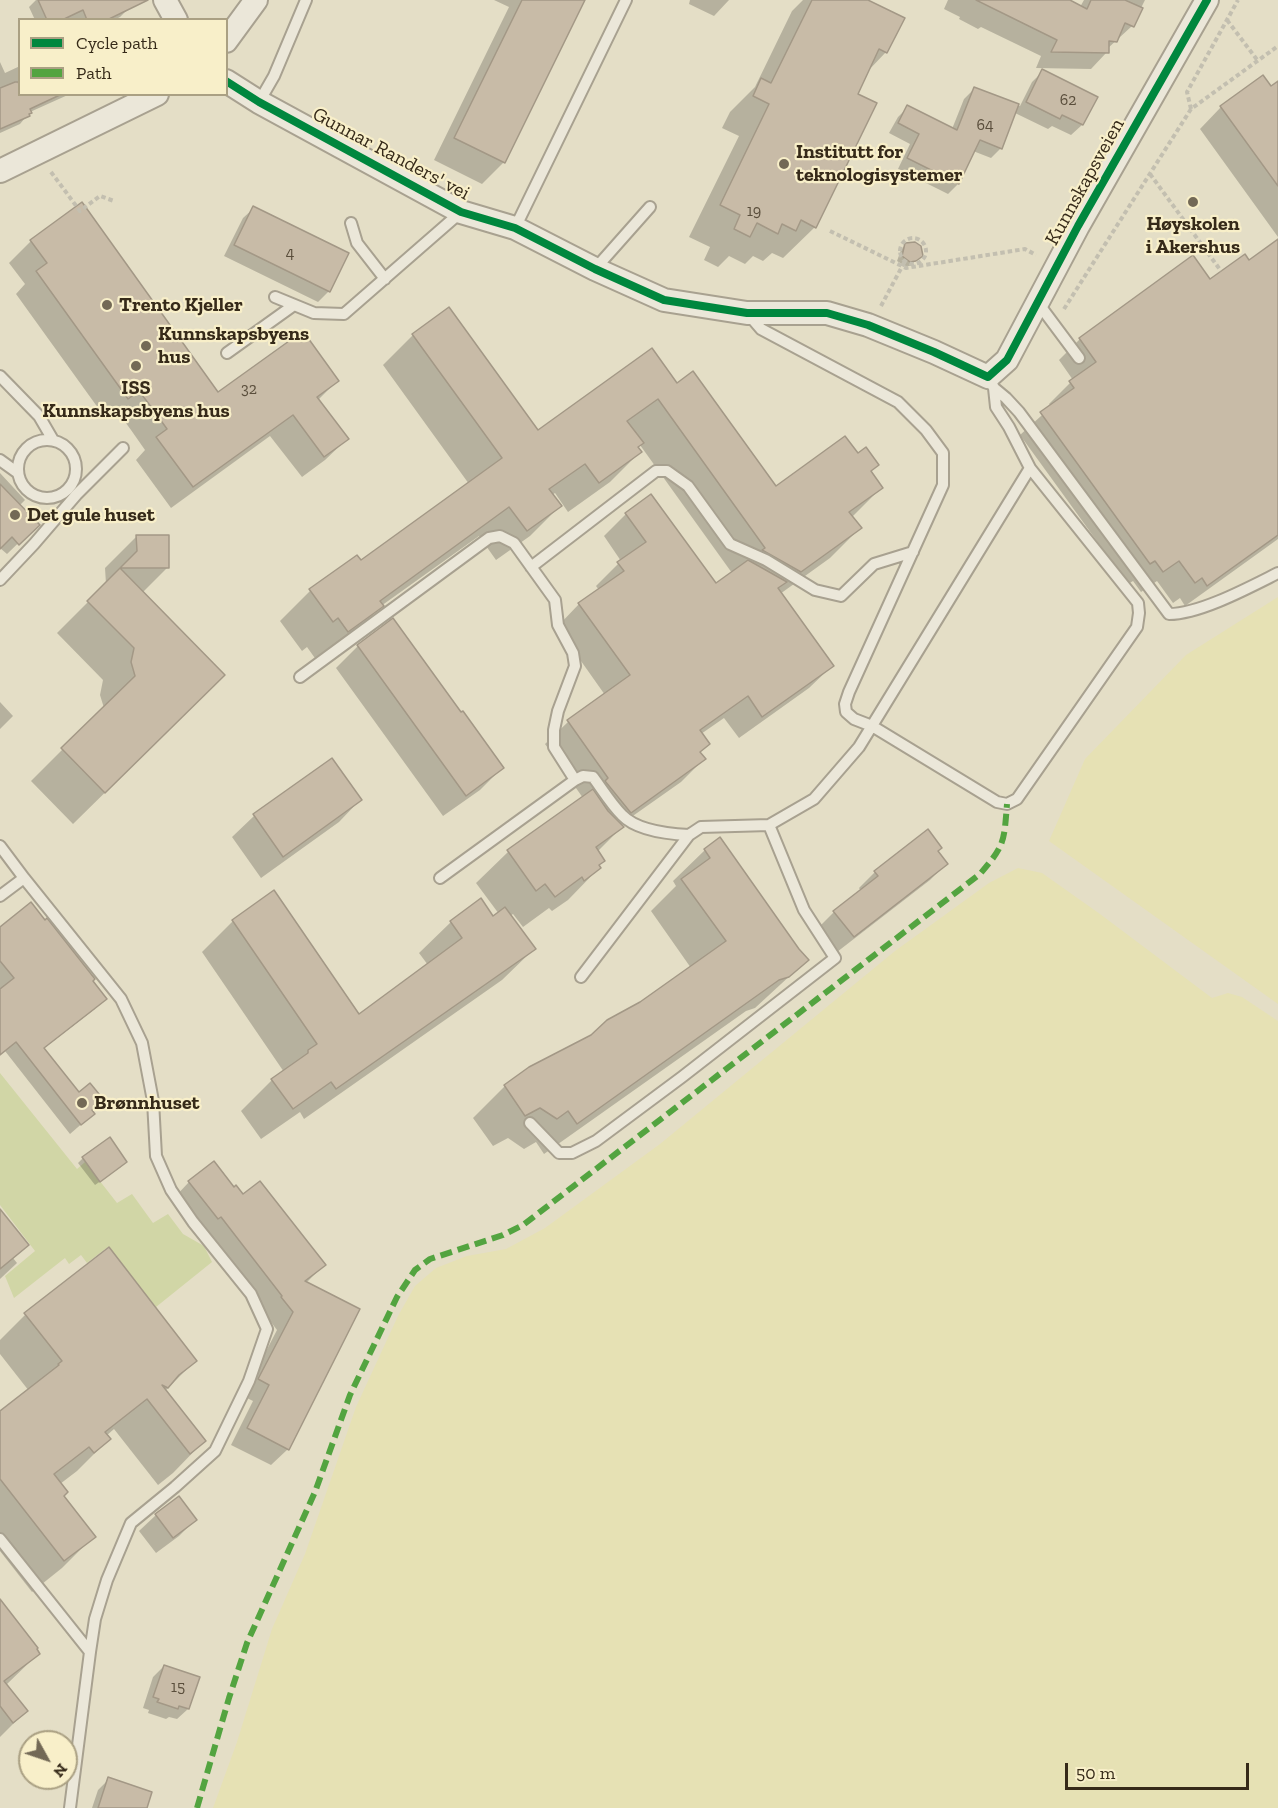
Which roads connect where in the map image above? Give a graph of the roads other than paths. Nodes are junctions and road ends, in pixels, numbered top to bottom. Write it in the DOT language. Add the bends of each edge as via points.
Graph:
graph roads {
  1 [pos="165,0"];
  2 [pos="256,0"];
  3 [pos="306,0"];
  4 [pos="626,0"];
  5 [pos="1207,0"];
  6 [pos="175,18"];
  7 [pos="228,38"];
  8 [pos="228,82"];
  9 [pos="154,96"];
  10 [pos="259,102"];
  11 [pos="0,171"];
  12 [pos="650,207"];
  13 [pos="461,212"];
  14 [pos="351,223"];
  15 [pos="515,228"];
  16 [pos="595,269"];
  17 [pos="385,279"];
  18 [pos="275,297"];
  19 [pos="1038,303"];
  20 [pos="294,305"];
  21 [pos="747,313"];
  22 [pos="227,353"];
  23 [pos="1079,358"];
  24 [pos="0,376"];
  25 [pos="991,383"];
  26 [pos="53,440"];
  27 [pos="123,448"];
  28 [pos="0,460"];
  29 [pos="1030,468"];
  30 [pos="18,473"];
  31 [pos="73,491"];
  32 [pos="913,552"];
  33 [pos="531,567"];
  34 [pos="1278,573"];
  35 [pos="0,580"];
  36 [pos="300,676"];
  37 [pos="872,726"];
  38 [pos="574,780"];
  39 [pos="769,825"];
  40 [pos="689,835"];
  41 [pos="0,846"];
  42 [pos="24,878"];
  43 [pos="440,878"];
  44 [pos="0,896"];
  45 [pos="581,977"];
  46 [pos="530,1123"];
  47 [pos="0,1539"];
  48 [pos="90,1652"];
  49 [pos="70,1808"];
  1 -- 6 [label="street"];
  2 -- 7 [label="street"];
  3 -- 10 [label="lane"];
  4 -- 15 [label="lane"];
  5 -- 19 [label="street, Kunnskapsveien"];
  8 -- 10 [label="street, Gunnar Randers' vei"];
  9 -- 11 [label="street"];
  10 -- 13 [label="street, Gunnar Randers' vei"];
  12 -- 16 [label="lane"];
  13 -- 15 [label="street, Gunnar Randers' vei"];
  13 -- 17 [label="lane"];
  14 -- 17 [label="lane" via="357,243"];
  15 -- 16 [label="street, Gunnar Randers' vei"];
  16 -- 21 [label="street, Gunnar Randers' vei" via="664,300"];
  17 -- 20 [label="lane" via="344,314 314,312"];
  18 -- 20 [label="lane"];
  19 -- 23 [label="lane"];
  19 -- 25 [label="street, Kunnskapsveien"];
  20 -- 22 [label="lane"];
  21 -- 25 [label="street, Gunnar Randers' vei" via="827,313 934,352"];
  21 -- 32 [label="lane" via="761,329 898,402 943,453 943,484"];
  24 -- 26 [label="lane" via="39,416"];
  25 -- 29 [label="lane" via="996,407"];
  25 -- 34 [label="lane" via="1019,412 1169,614 1196,610"];
  26 -- 30 [label="lane" via="35,442 25,450"];
  26 -- 31 [label="lane" via="70,450 75,459"];
  27 -- 31 [label="lane"];
  28 -- 30 [label="lane"];
  29 -- 37 [label="lane"];
  29 -- 37 [label="lane" via="1138,603 1137,627 1017,799 1007,804 997,802"];
  30 -- 31 [label="lane" via="25,488 41,498"];
  31 -- 35 [label="lane" via="34,544"];
  32 -- 33 [label="lane" via="874,564 841,596 816,591 766,560 730,544 688,486 667,471 656,471"];
  32 -- 37 [label="lane" via="845,704 846,712 854,719"];
  33 -- 36 [label="lane" via="514,543 500,536 489,538"];
  33 -- 38 [label="lane" via="555,600 558,625 573,653 575,666 558,711 554,747"];
  37 -- 39 [label="lane" via="814,799"];
  38 -- 40 [label="lane" via="593,777 623,816 636,824 667,834"];
  38 -- 43 [label="lane"];
  39 -- 40 [label="lane" via="701,827"];
  39 -- 46 [label="lane" via="804,910 835,958 596,1141 573,1153 559,1153"];
  40 -- 45 [label="lane"];
  41 -- 42 [label="lane"];
  42 -- 44 [label="lane"];
  42 -- 48 [label="lane" via="121,999 142,1043 153,1101 156,1156 171,1190 251,1294 267,1329 249,1381 215,1451 131,1523 107,1580"];
  47 -- 48 [label="lane"];
  48 -- 49 [label="lane"];
}
